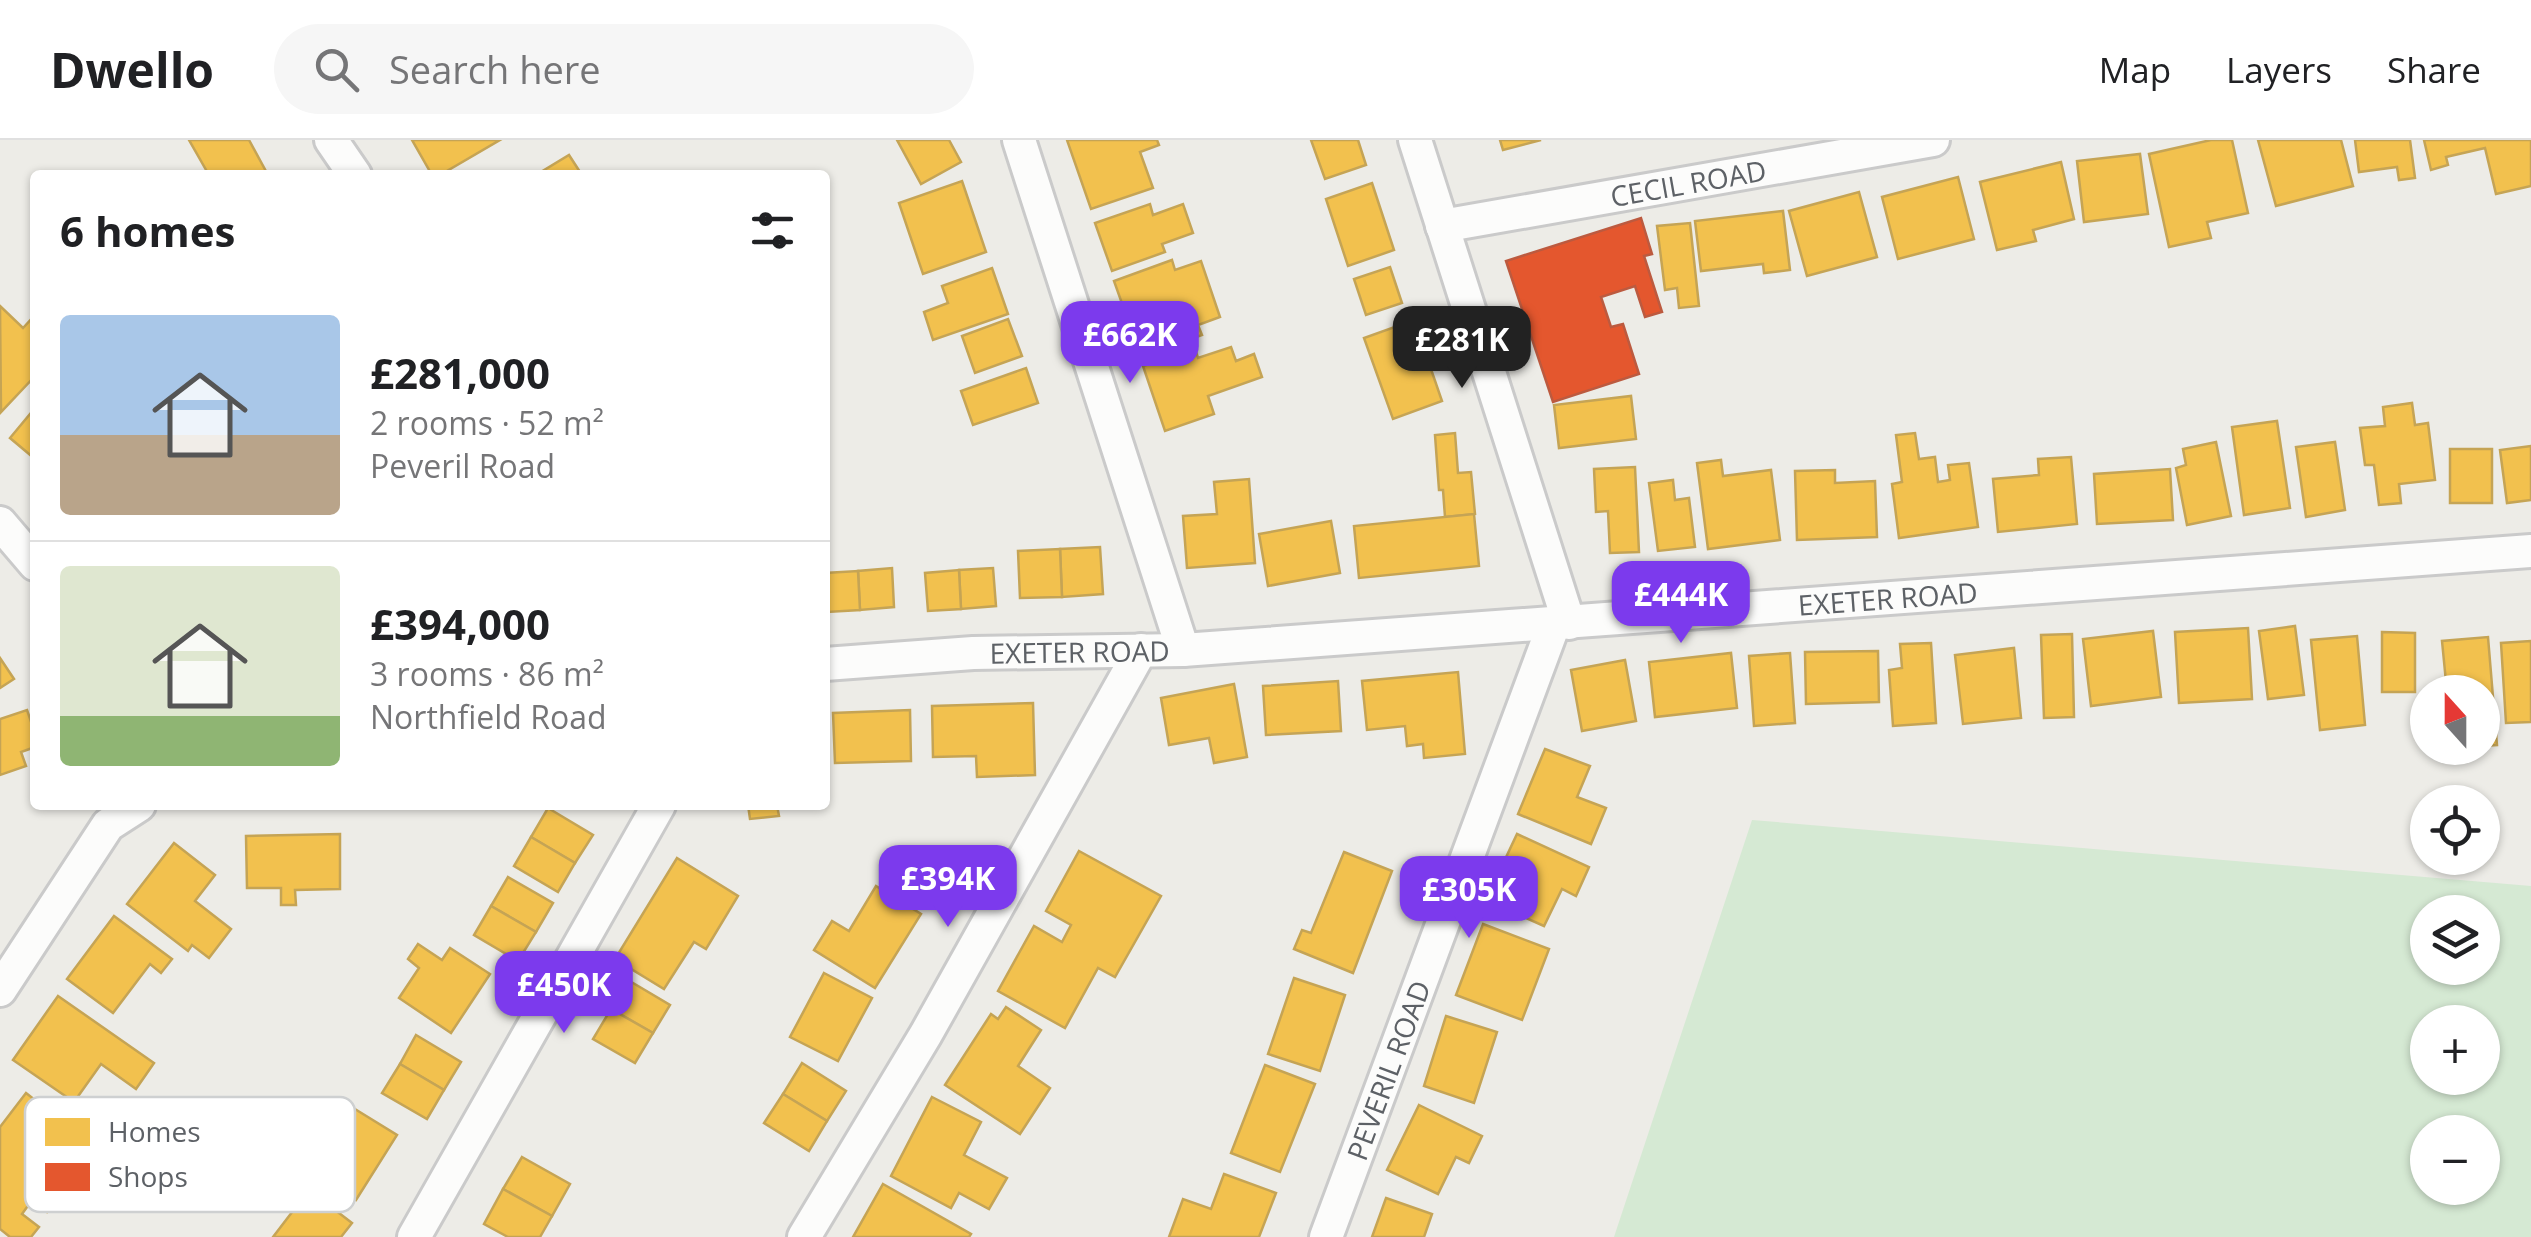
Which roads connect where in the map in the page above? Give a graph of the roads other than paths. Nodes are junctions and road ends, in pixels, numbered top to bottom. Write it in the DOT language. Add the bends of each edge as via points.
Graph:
graph roads {
  1 [pos="332,140"];
  2 [pos="1019,140"];
  3 [pos="1415,140"];
  4 [pos="1934,140"];
  5 [pos="352,170"];
  6 [pos="1442,226"];
  7 [pos="0,523"];
  8 [pos="2531,551"];
  9 [pos="30,558"];
  10 [pos="1561,623"];
  11 [pos="1140,650"];
  12 [pos="1182,650"];
  13 [pos="830,664"];
  14 [pos="131,810"];
  15 [pos="656,810"];
  16 [pos="0,990"];
  17 [pos="414,1237"];
  18 [pos="804,1237"];
  19 [pos="1326,1237"];
  1 -- 5 [label="street"];
  2 -- 12 [label="street"];
  3 -- 6 [label="street"];
  4 -- 6 [label="street, CECIL ROAD"];
  6 -- 10 [label="street"];
  7 -- 9 [label="street"];
  8 -- 10 [label="street, EXETER ROAD"];
  10 -- 12 [label="street, EXETER ROAD"];
  10 -- 19 [label="street, PEVERIL ROAD"];
  11 -- 12 [label="street, EXETER ROAD"];
  11 -- 13 [label="street, EXETER ROAD"];
  11 -- 18 [label="street" via="926,1034"];
  14 -- 16 [label="street" via="108,825"];
  15 -- 17 [label="street"];
}
